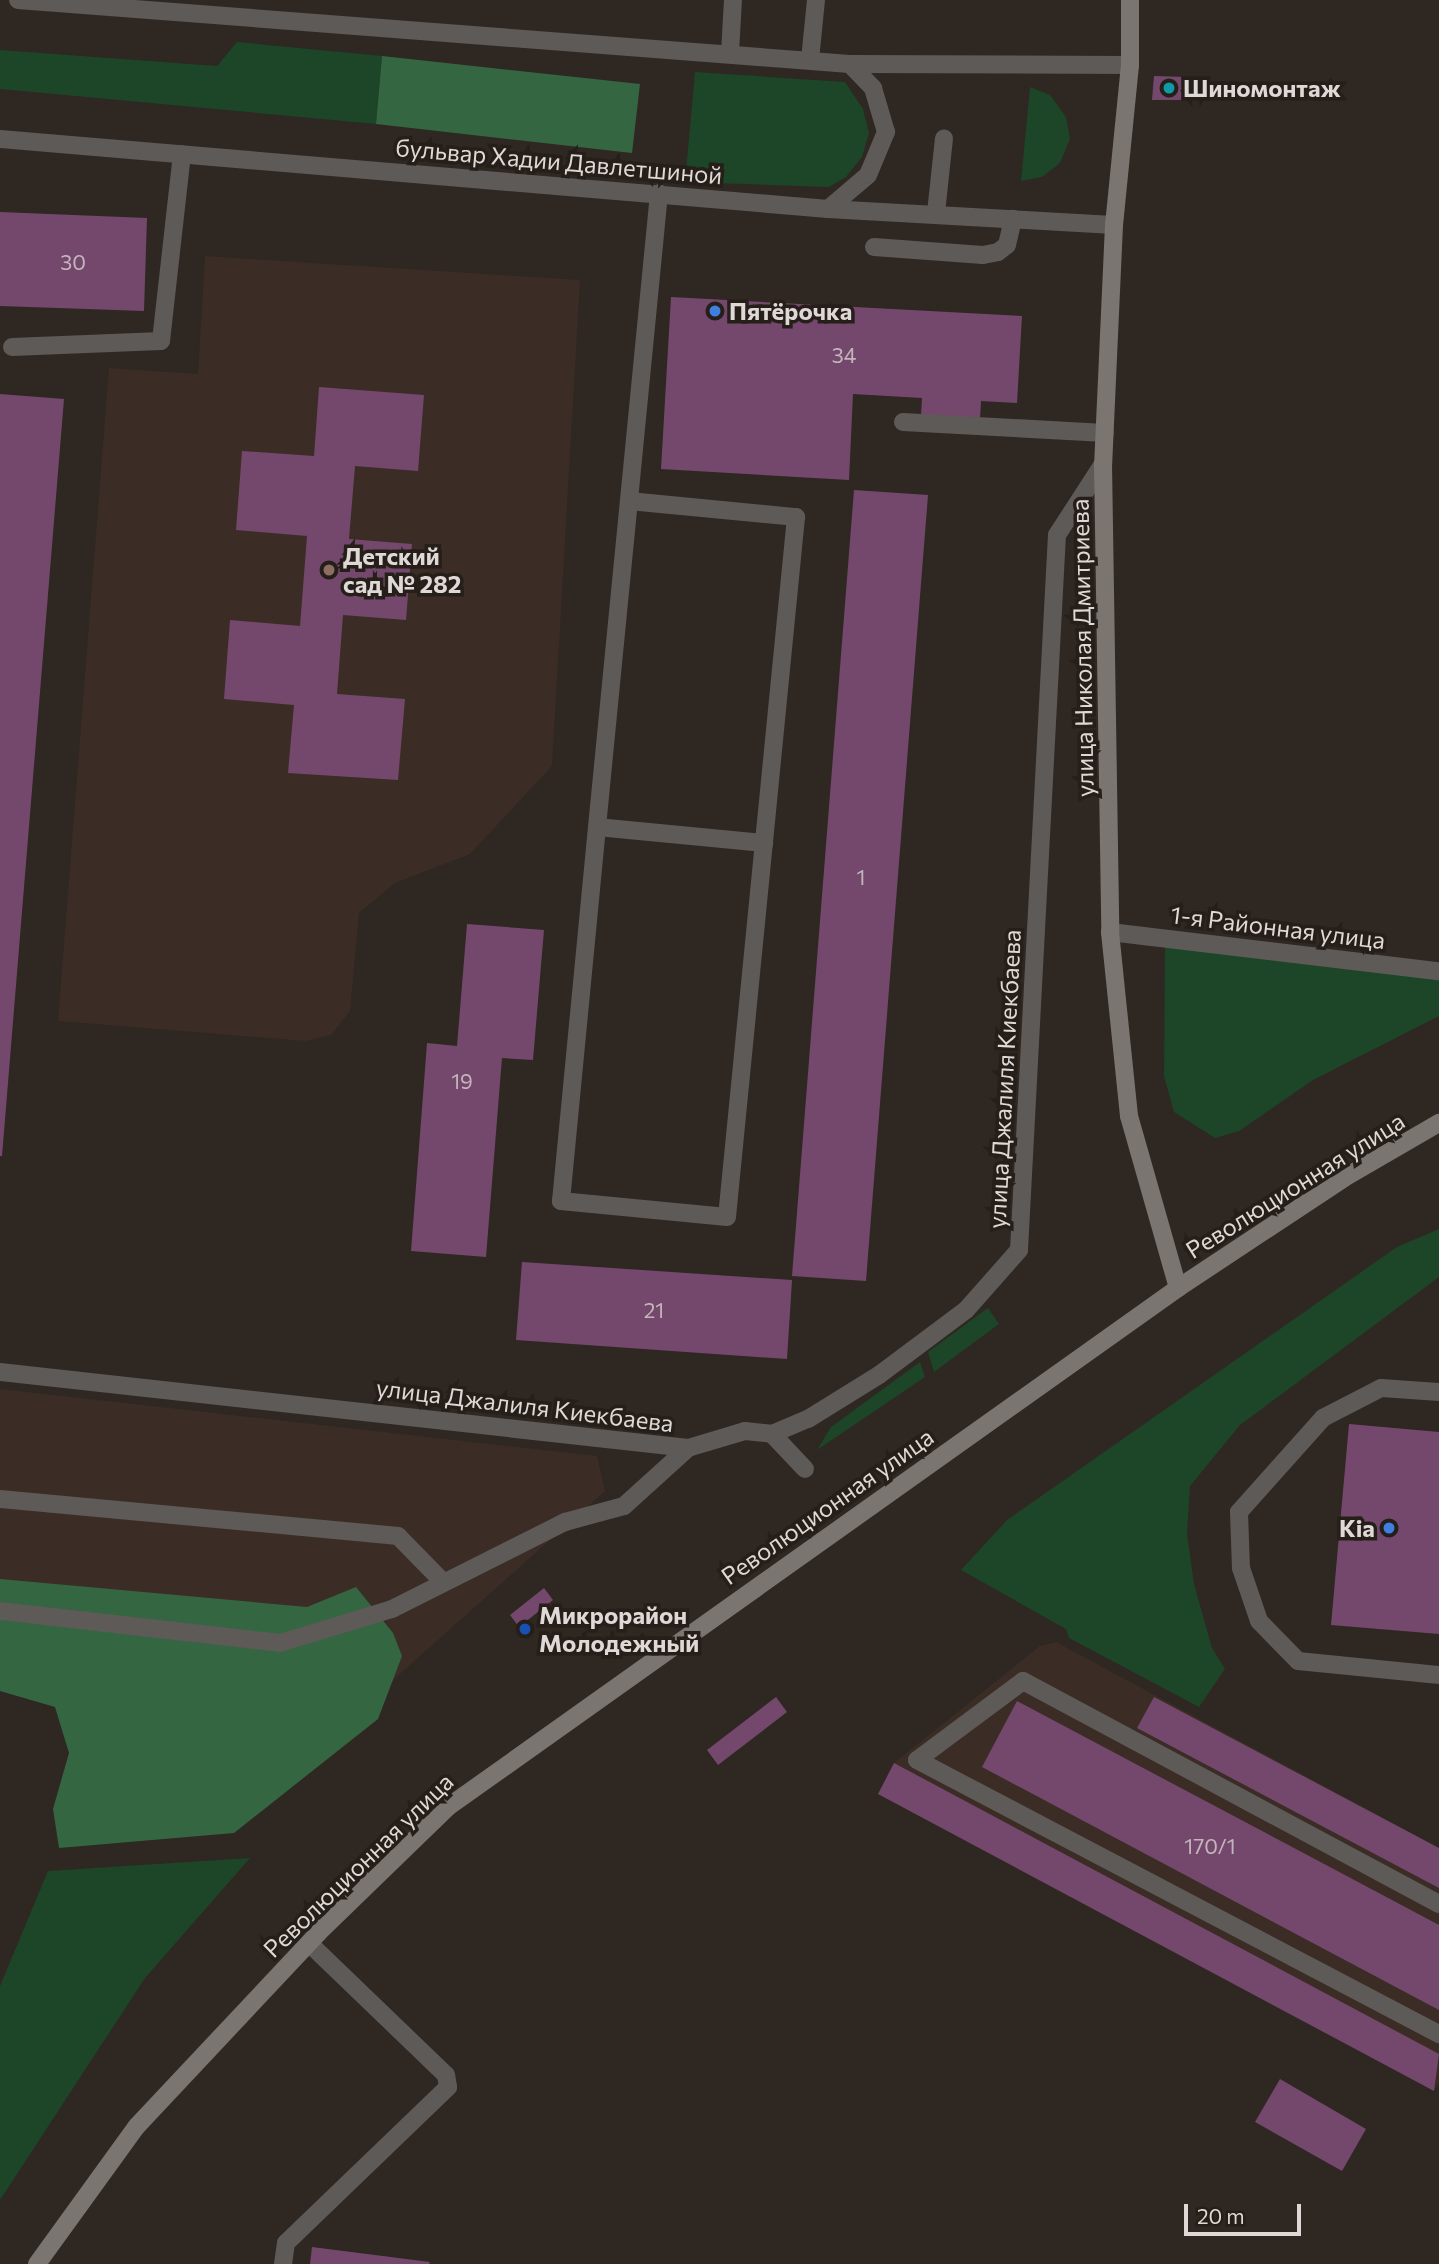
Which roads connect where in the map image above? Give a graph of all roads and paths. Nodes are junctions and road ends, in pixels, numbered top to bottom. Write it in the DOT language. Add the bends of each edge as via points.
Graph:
graph roads {
  1 [pos="18,0"];
  2 [pos="733,0"];
  3 [pos="816,0"];
  4 [pos="1130,0"];
  5 [pos="156,5"];
  6 [pos="730,53"];
  7 [pos="810,60"];
  8 [pos="849,64"];
  9 [pos="1130,65"];
  10 [pos="944,138"];
  11 [pos="0,139"];
  12 [pos="182,154"];
  13 [pos="659,193"];
  14 [pos="828,209"];
  15 [pos="936,213"];
  16 [pos="1013,219"];
  17 [pos="1114,225"];
  18 [pos="874,247"];
  19 [pos="12,347"];
  20 [pos="903,422"];
  21 [pos="1105,433"];
  22 [pos="1103,464"];
  23 [pos="629,501"];
  24 [pos="597,827"];
  25 [pos="764,843"];
  26 [pos="1110,932"];
  27 [pos="1439,971"];
  28 [pos="1439,1123"];
  29 [pos="1178,1288"];
  30 [pos="0,1372"];
  31 [pos="1439,1392"];
  32 [pos="772,1434"];
  33 [pos="688,1448"];
  34 [pos="805,1469"];
  35 [pos="0,1499"];
  36 [pos="442,1581"];
  37 [pos="0,1611"];
  38 [pos="1439,1675"];
  39 [pos="1439,1904"];
  40 [pos="309,1943"];
  41 [pos="1439,2034"];
  42 [pos="37,2264"];
  43 [pos="283,2264"];
  1 -- 5 [label="street"];
  2 -- 6 [label="street"];
  3 -- 7 [label="street"];
  4 -- 9 [label="main road, улица Николая Дмитриева"];
  5 -- 6 [label="street"];
  6 -- 7 [label="street"];
  7 -- 8 [label="street"];
  8 -- 9 [label="street"];
  8 -- 14 [label="street" via="873,89 886,132 868,175"];
  9 -- 17 [label="main road, улица Николая Дмитриева"];
  10 -- 15 [label="street"];
  11 -- 12 [label="street, бульвар Хадии Давлетшиной"];
  12 -- 13 [label="street, бульвар Хадии Давлетшиной"];
  12 -- 19 [label="street" via="161,341"];
  13 -- 14 [label="street, бульвар Хадии Давлетшиной"];
  13 -- 23 [label="street"];
  14 -- 15 [label="street, бульвар Хадии Давлетшиной"];
  15 -- 16 [label="street, бульвар Хадии Давлетшиной"];
  16 -- 17 [label="street, бульвар Хадии Давлетшиной"];
  16 -- 18 [label="street" via="1007,245 998,252 983,255"];
  17 -- 21 [label="main road, улица Николая Дмитриева"];
  20 -- 21 [label="street"];
  21 -- 22 [label="main road, улица Николая Дмитриева"];
  22 -- 26 [label="main road, улица Николая Дмитриева"];
  22 -- 32 [label="street, улица Джалиля Киекбаева" via="1057,535 1019,1250 966,1310 879,1376 808,1419"];
  23 -- 24 [label="street"];
  23 -- 25 [label="street" via="796,517"];
  24 -- 25 [label="street"];
  24 -- 25 [label="street" via="561,1201 713,1216 727,1217"];
  26 -- 27 [label="street, 1-я Районная улица"];
  26 -- 29 [label="main road, улица Николая Дмитриева" via="1129,1116"];
  28 -- 29 [label="main road, Революционная улица" via="1343,1178"];
  29 -- 40 [label="main road, Революционная улица" via="448,1807"];
  30 -- 33 [label="street, улица Джалиля Киекбаева"];
  31 -- 38 [label="street" via="1381,1388 1323,1418 1239,1512 1241,1568 1259,1621 1298,1661"];
  32 -- 33 [label="street, улица Джалиля Киекбаева" via="745,1431"];
  32 -- 34 [label="street"];
  33 -- 36 [label="street" via="624,1506 565,1521"];
  35 -- 36 [label="street" via="398,1536"];
  36 -- 37 [label="street" via="392,1609 280,1643"];
  39 -- 41 [label="street" via="1023,1681 917,1760"];
  40 -- 42 [label="main road, Революционная улица" via="136,2126"];
  40 -- 43 [label="street" via="446,2075 448,2087 286,2243"];
}
